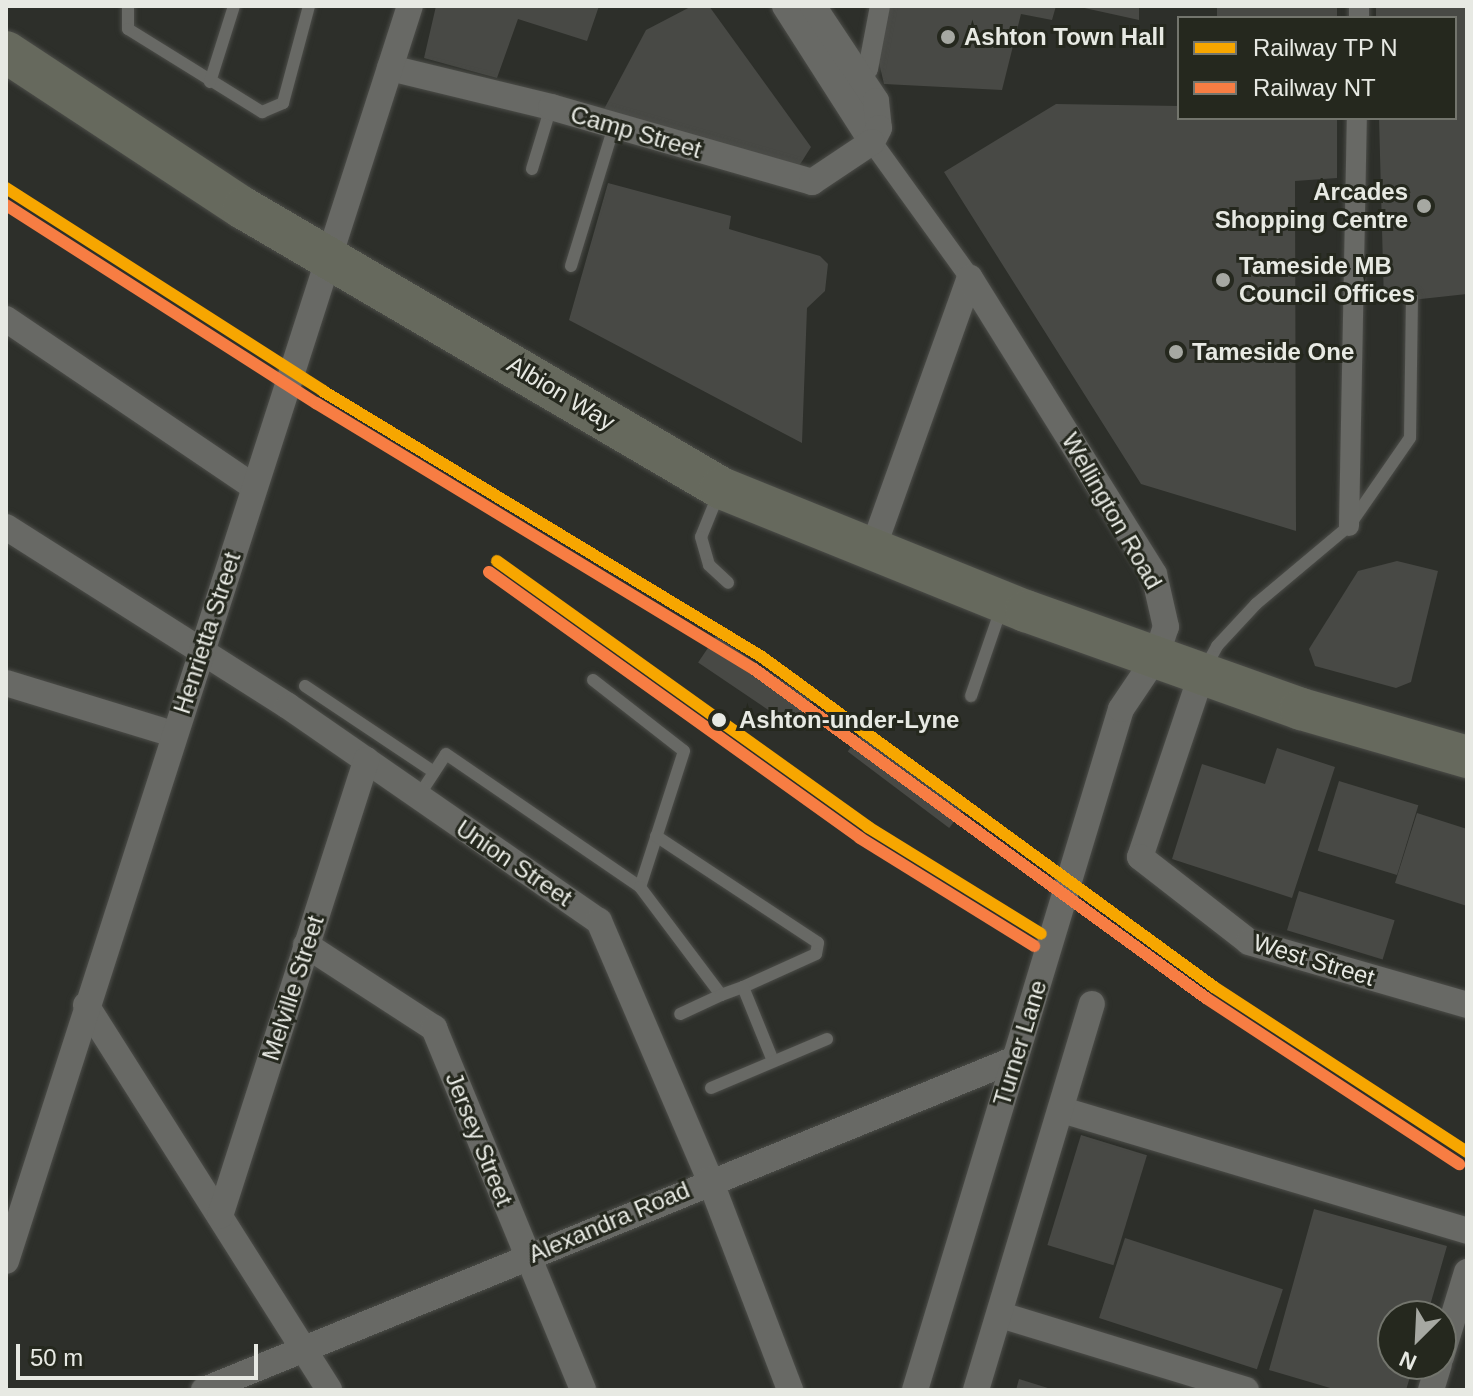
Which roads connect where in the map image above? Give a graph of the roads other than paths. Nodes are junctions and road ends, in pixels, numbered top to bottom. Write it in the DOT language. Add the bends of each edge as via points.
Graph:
graph roads {
  1 [pos="128,6"];
  2 [pos="234,6"];
  3 [pos="309,6"];
  4 [pos="410,6"];
  5 [pos="785,6"];
  6 [pos="813,6"];
  7 [pos="880,6"];
  8 [pos="6,52"];
  9 [pos="390,68"];
  10 [pos="861,75"];
  11 [pos="210,82"];
  12 [pos="551,107"];
  13 [pos="1357,120"];
  14 [pos="614,126"];
  15 [pos="872,142"];
  16 [pos="532,169"];
  17 [pos="327,254"];
  18 [pos="571,266"];
  19 [pos="970,278"];
  20 [pos="1412,297"];
  21 [pos="6,319"];
  22 [pos="254,487"];
  23 [pos="721,488"];
  24 [pos="1349,526"];
  25 [pos="6,527"];
  26 [pos="872,551"];
  27 [pos="728,583"];
  28 [pos="1003,602"];
  29 [pos="204,656"];
  30 [pos="1156,657"];
  31 [pos="1202,673"];
  32 [pos="593,680"];
  33 [pos="6,683"];
  34 [pos="305,686"];
  35 [pos="971,696"];
  36 [pos="173,734"];
  37 [pos="1467,757"];
  38 [pos="366,760"];
  39 [pos="434,772"];
  40 [pos="418,797"];
  41 [pos="656,836"];
  42 [pos="640,887"];
  43 [pos="306,945"];
  44 [pos="743,987"];
  45 [pos="721,995"];
  46 [pos="1092,1004"];
  47 [pos="86,1005"];
  48 [pos="1467,1005"];
  49 [pos="680,1014"];
  50 [pos="827,1039"];
  51 [pos="1015,1059"];
  52 [pos="773,1061"];
  53 [pos="711,1088"];
  54 [pos="1062,1110"];
  55 [pos="710,1180"];
  56 [pos="220,1216"];
  57 [pos="1467,1231"];
  58 [pos="528,1256"];
  59 [pos="6,1261"];
  60 [pos="1467,1272"];
  61 [pos="1457,1305"];
  62 [pos="1001,1315"];
  63 [pos="305,1348"];
  64 [pos="204,1390"];
  65 [pos="329,1390"];
  66 [pos="583,1390"];
  67 [pos="790,1390"];
  68 [pos="915,1390"];
  69 [pos="976,1390"];
  70 [pos="1246,1390"];
  1 -- 11 [label="lane" via="128,29"];
  2 -- 11 [label="lane"];
  3 -- 11 [label="lane" via="283,103 273,111 250,108"];
  4 -- 9 [label="street, Henrietta Street"];
  5 -- 15 [label="street, Wellington Road"];
  6 -- 10 [label="street"];
  7 -- 10 [label="street" via="868,69"];
  8 -- 17 [label="highway, Albion Way" via="243,208"];
  9 -- 12 [label="street, Camp Street"];
  9 -- 17 [label="street, Henrietta Street"];
  10 -- 15 [label="street" via="876,101 879,128"];
  12 -- 14 [label="street, Camp Street"];
  12 -- 16 [label="lane"];
  13 -- 24 [label="street"];
  14 -- 15 [label="street, Camp Street" via="812,182"];
  14 -- 18 [label="lane"];
  15 -- 19 [label="street, Wellington Road"];
  17 -- 22 [label="street, Henrietta Street"];
  17 -- 23 [label="highway, Albion Way"];
  19 -- 26 [label="street"];
  19 -- 30 [label="street, Wellington Road" via="1154,574 1166,627"];
  20 -- 24 [label="lane" via="1410,438"];
  21 -- 22 [label="street"];
  22 -- 29 [label="street, Henrietta Street"];
  23 -- 26 [label="highway, Albion Way"];
  23 -- 27 [label="lane" via="701,537 709,565"];
  24 -- 31 [label="lane" via="1245,616 1217,646"];
  25 -- 29 [label="street, Union Street"];
  26 -- 28 [label="highway, Albion Way"];
  28 -- 30 [label="highway, Albion Way"];
  28 -- 35 [label="lane"];
  29 -- 36 [label="street, Henrietta Street"];
  29 -- 38 [label="street, Union Street"];
  30 -- 31 [label="highway"];
  30 -- 51 [label="street, Turner Lane" via="1121,709"];
  31 -- 37 [label="highway" via="1301,709"];
  31 -- 48 [label="street, West Street" via="1140,857 1249,942"];
  32 -- 41 [label="lane" via="684,751"];
  33 -- 36 [label="street"];
  34 -- 39 [label="lane"];
  36 -- 47 [label="street, Henrietta Street"];
  38 -- 40 [label="street, Union Street"];
  38 -- 43 [label="street, Melville Street"];
  39 -- 40 [label="lane"];
  39 -- 42 [label="lane" via="446,754"];
  40 -- 55 [label="street, Union Street" via="599,921"];
  41 -- 42 [label="lane"];
  41 -- 44 [label="lane" via="818,943 816,954"];
  42 -- 45 [label="lane"];
  43 -- 56 [label="street, Melville Street"];
  43 -- 58 [label="street, Jersey Street" via="434,1028"];
  44 -- 45 [label="lane"];
  44 -- 52 [label="lane"];
  45 -- 49 [label="lane"];
  46 -- 54 [label="street"];
  47 -- 56 [label="street"];
  47 -- 59 [label="street, Henrietta Street"];
  50 -- 52 [label="lane"];
  51 -- 55 [label="street, Alexandra Road"];
  51 -- 68 [label="street, Turner Lane"];
  52 -- 53 [label="lane"];
  54 -- 57 [label="street"];
  54 -- 62 [label="street"];
  55 -- 58 [label="street, Alexandra Road"];
  55 -- 67 [label="street, Union Street"];
  56 -- 63 [label="street"];
  58 -- 63 [label="street, Alexandra Road"];
  58 -- 66 [label="street, Jersey Street"];
  60 -- 61 [label="street"];
  62 -- 69 [label="street"];
  62 -- 70 [label="street"];
  63 -- 64 [label="street, Alexandra Road"];
  63 -- 65 [label="street"];
}
